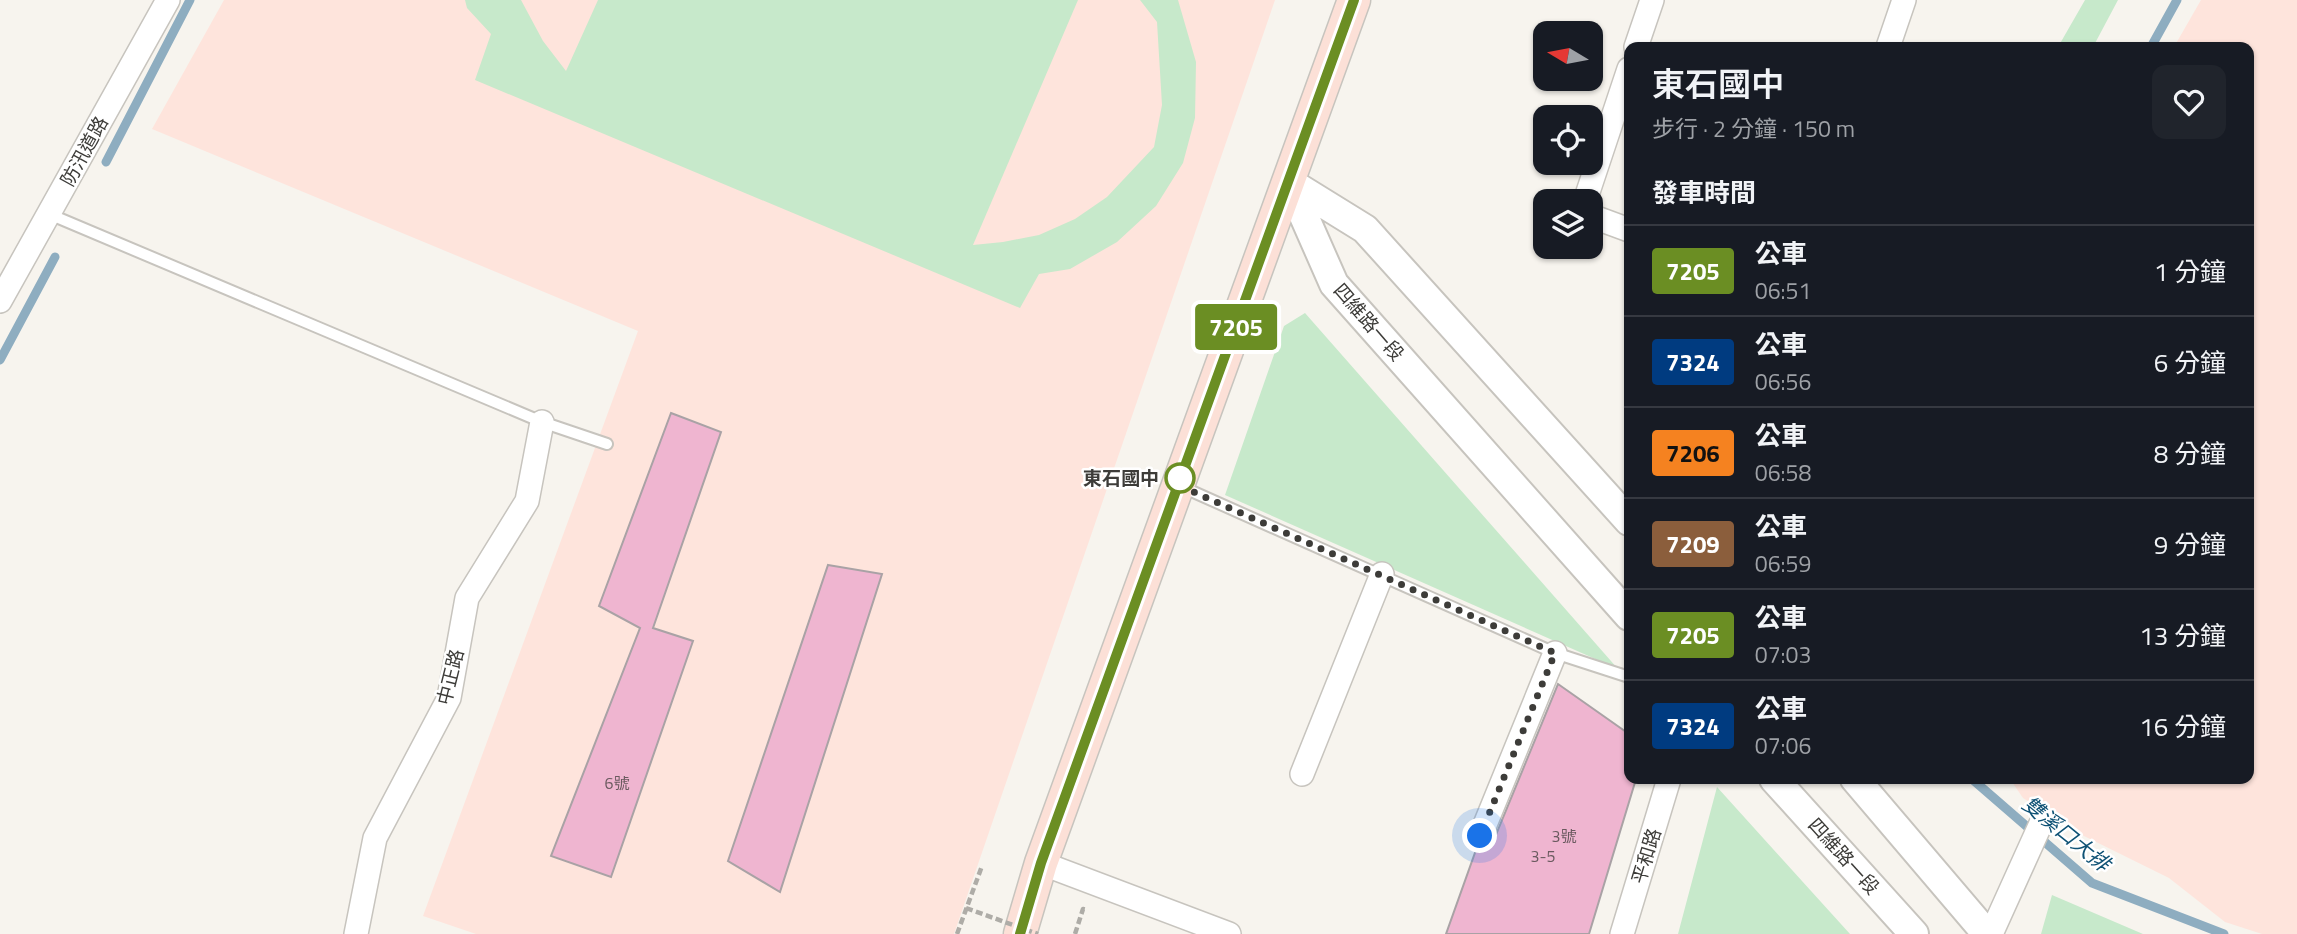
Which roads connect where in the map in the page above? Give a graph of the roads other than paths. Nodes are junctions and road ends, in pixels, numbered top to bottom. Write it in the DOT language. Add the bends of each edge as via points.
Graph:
graph roads {
  1 [pos="168,0"];
  2 [pos="1354,0"];
  3 [pos="1652,0"];
  4 [pos="1904,0"];
  5 [pos="1638,42"];
  6 [pos="1890,42"];
  7 [pos="1624,84"];
  8 [pos="1289,183"];
  9 [pos="1589,189"];
  10 [pos="49,214"];
  11 [pos="1603,220"];
  12 [pos="1624,228"];
  13 [pos="0,301"];
  14 [pos="542,422"];
  15 [pos="607,444"];
  16 [pos="1178,485"];
  17 [pos="1624,515"];
  18 [pos="1381,574"];
  19 [pos="1624,610"];
  20 [pos="1555,653"];
  21 [pos="1624,675"];
  22 [pos="1302,774"];
  23 [pos="1667,784"];
  24 [pos="1779,784"];
  25 [pos="1859,784"];
  26 [pos="2043,819"];
  27 [pos="1480,836"];
  28 [pos="1041,863"];
  29 [pos="356,934"];
  30 [pos="1020,934"];
  31 [pos="1229,934"];
  32 [pos="1622,934"];
  33 [pos="1914,934"];
  34 [pos="1989,934"];
  1 -- 10 [label="street, 防汛道路"];
  2 -- 8 [label="main road"];
  3 -- 5 [label="street"];
  4 -- 6 [label="street"];
  7 -- 9 [label="street"];
  8 -- 16 [label="main road"];
  8 -- 17 [label="street" via="1364,229"];
  8 -- 19 [label="street, 四維路一段" via="1334,284"];
  10 -- 13 [label="street, 防汛道路"];
  10 -- 14 [label="lane"];
  11 -- 12 [label="street"];
  14 -- 15 [label="lane"];
  14 -- 29 [label="street, 中正路" via="527,501 467,598 449,698 376,838"];
  16 -- 18 [label="lane"];
  16 -- 28 [label="main road"];
  18 -- 20 [label="lane"];
  18 -- 22 [label="street"];
  20 -- 21 [label="lane"];
  20 -- 27 [label="street"];
  23 -- 32 [label="street, 平和路"];
  24 -- 33 [label="street, 四維路一段"];
  25 -- 34 [label="street"];
  26 -- 34 [label="street"];
  28 -- 30 [label="main road"];
  28 -- 31 [label="street"];
}
